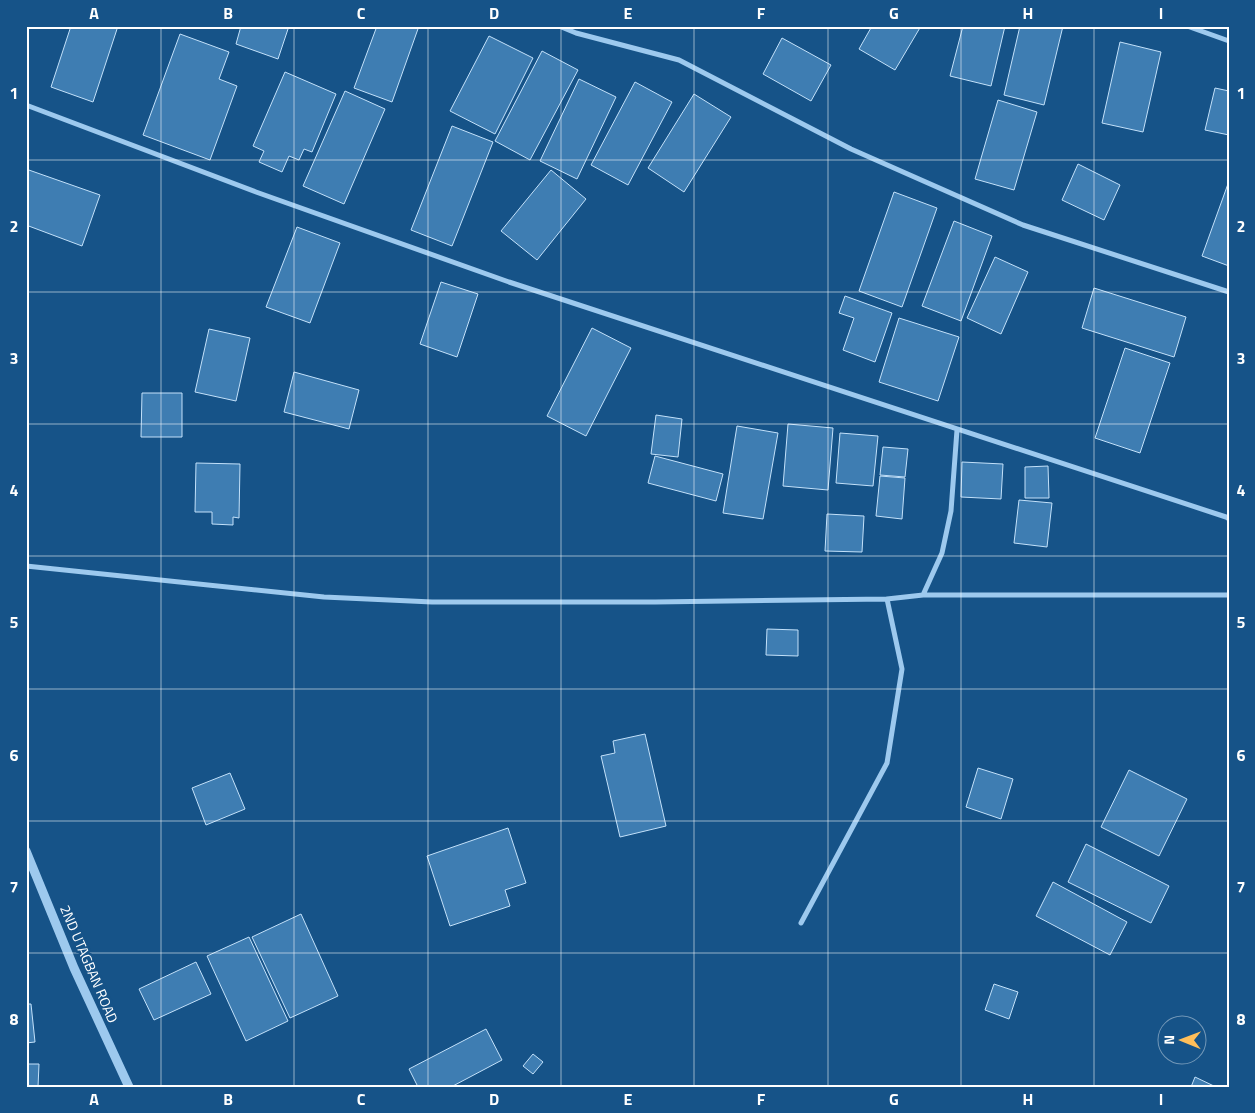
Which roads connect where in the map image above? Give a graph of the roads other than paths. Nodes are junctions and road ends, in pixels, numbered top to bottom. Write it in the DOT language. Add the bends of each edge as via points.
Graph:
graph roads {
  1 [pos="559,26"];
  2 [pos="1187,26"];
  3 [pos="1229,41"];
  4 [pos="26,105"];
  5 [pos="1229,292"];
  6 [pos="957,430"];
  7 [pos="1229,519"];
  8 [pos="26,566"];
  9 [pos="923,595"];
  10 [pos="1229,595"];
  11 [pos="887,599"];
  12 [pos="26,851"];
  13 [pos="801,924"];
  14 [pos="128,1087"];
  1 -- 5 [label="street" via="679,60 851,149 1022,225"];
  2 -- 3 [label="street"];
  4 -- 6 [label="street" via="247,189 509,282"];
  6 -- 7 [label="street"];
  6 -- 9 [label="street" via="951,511 942,553"];
  8 -- 11 [label="street" via="324,597 422,602"];
  9 -- 10 [label="street"];
  9 -- 11 [label="street"];
  11 -- 13 [label="street" via="902,669 887,763"];
  12 -- 14 [label="street, 2ND UTAGBAN ROAD"];
}
